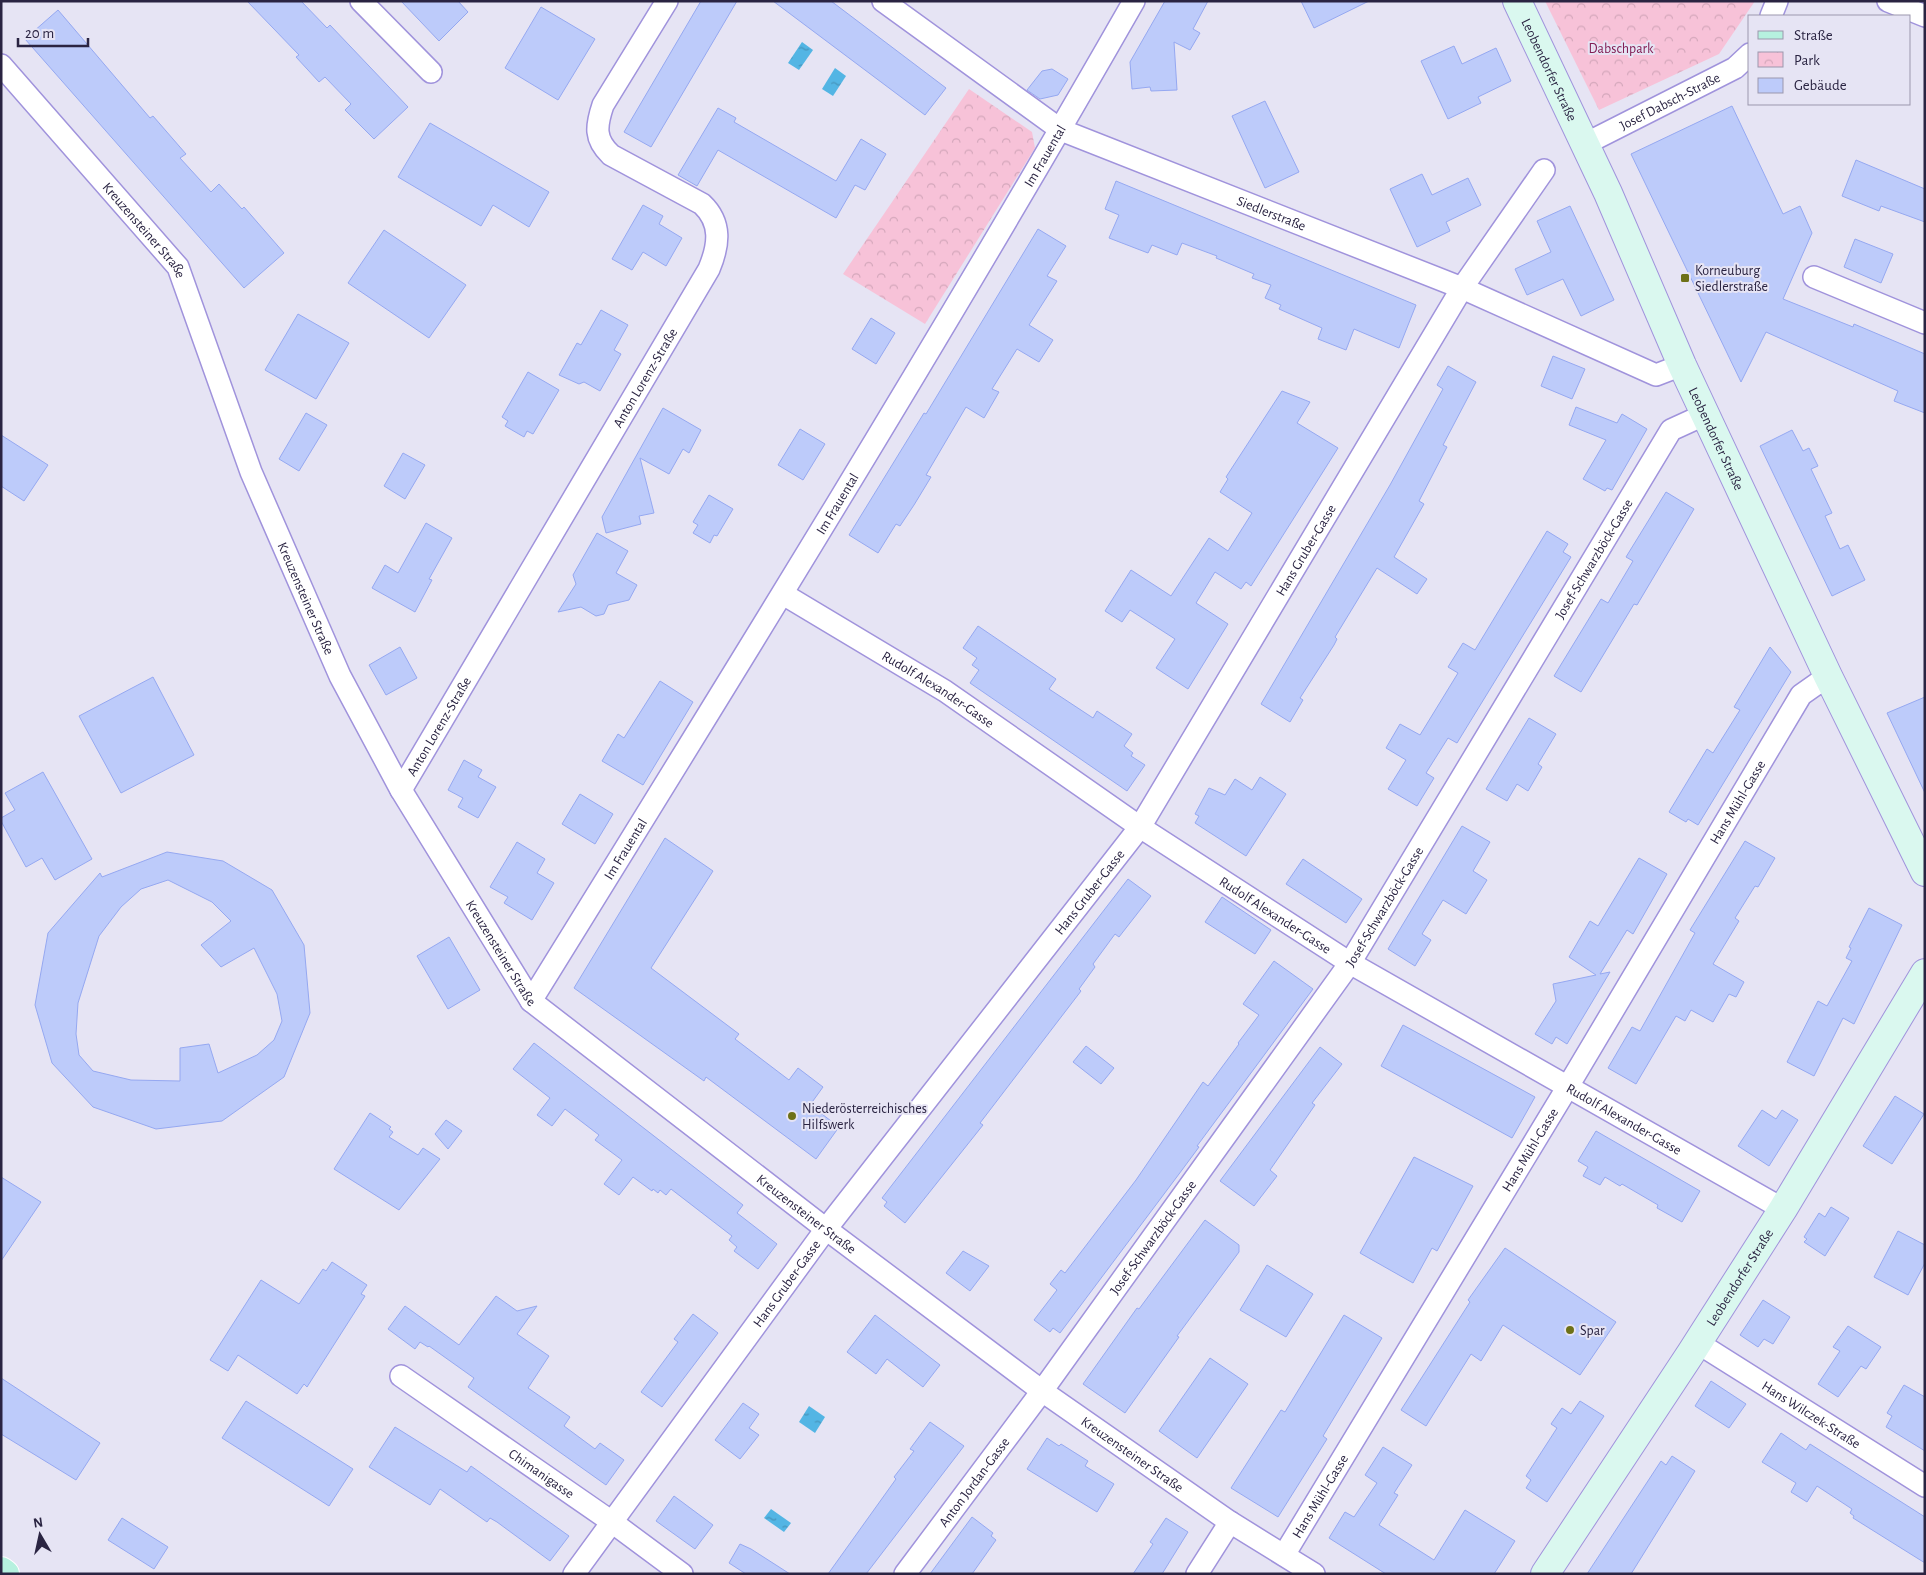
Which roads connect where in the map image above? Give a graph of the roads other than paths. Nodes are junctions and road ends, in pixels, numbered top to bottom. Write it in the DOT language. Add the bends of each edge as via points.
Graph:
graph roads {
  1 [pos="361,1"];
  2 [pos="666,1"];
  3 [pos="883,1"];
  4 [pos="1134,1"];
  5 [pos="1517,1"];
  6 [pos="1777,1"];
  7 [pos="1888,1"];
  8 [pos="1771,15"];
  9 [pos="1925,16"];
  10 [pos="1748,56"];
  11 [pos="1,65"];
  12 [pos="431,72"];
  13 [pos="1061,130"];
  14 [pos="1585,144"];
  15 [pos="1544,170"];
  16 [pos="1814,277"];
  17 [pos="1462,288"];
  18 [pos="1925,323"];
  19 [pos="1682,364"];
  20 [pos="1706,414"];
  21 [pos="783,594"];
  22 [pos="1828,676"];
  23 [pos="401,790"];
  24 [pos="1140,827"];
  25 [pos="1925,872"];
  26 [pos="1350,963"];
  27 [pos="1925,973"];
  28 [pos="531,1001"];
  29 [pos="1567,1088"];
  30 [pos="1783,1209"];
  31 [pos="826,1229"];
  32 [pos="1698,1343"];
  33 [pos="401,1376"];
  34 [pos="1042,1391"];
  35 [pos="1925,1486"];
  36 [pos="612,1522"];
  37 [pos="1230,1522"];
  38 [pos="1284,1555"];
  39 [pos="1,1571"];
  40 [pos="5,1574"];
  41 [pos="574,1574"];
  42 [pos="682,1574"];
  43 [pos="905,1574"];
  44 [pos="1197,1574"];
  45 [pos="1314,1574"];
  46 [pos="1545,1574"];
  1 -- 12 [label="street"];
  2 -- 23 [label="street, Anton Lorenz-Straße" via="603,105 596,123 597,134 603,148 611,155 708,209 716,224 714,257"];
  3 -- 13 [label="street, Siedlerstraße"];
  4 -- 13 [label="street, Im Frauental"];
  5 -- 14 [label="main road, Leobendorfer Straße"];
  6 -- 8 [label="street"];
  7 -- 9 [label="street"];
  10 -- 14 [label="street, Josef Dabsch-Straße" via="1735,68"];
  11 -- 23 [label="street, Kreuzensteiner Straße" via="178,266 251,472 340,676"];
  13 -- 17 [label="street, Siedlerstraße"];
  13 -- 21 [label="street, Im Frauental"];
  14 -- 19 [label="main road, Leobendorfer Straße"];
  15 -- 17 [label="street, Hans Gruber-Gasse"];
  16 -- 18 [label="street"];
  17 -- 19 [label="street, Siedlerstraße" via="1656,375"];
  17 -- 24 [label="street, Hans Gruber-Gasse"];
  19 -- 20 [label="main road, Leobendorfer Straße"];
  20 -- 22 [label="main road, Leobendorfer Straße"];
  20 -- 26 [label="street, Josef-Schwarzböck-Gasse" via="1670,430"];
  21 -- 24 [label="street, Rudolf Alexander-Gasse" via="945,691"];
  21 -- 28 [label="street, Im Frauental"];
  22 -- 25 [label="main road, Leobendorfer Straße"];
  22 -- 29 [label="street, Hans Mühl-Gasse" via="1800,694"];
  23 -- 28 [label="street, Kreuzensteiner Straße"];
  24 -- 26 [label="street, Rudolf Alexander-Gasse"];
  24 -- 31 [label="street, Hans Gruber-Gasse"];
  26 -- 29 [label="street, Rudolf Alexander-Gasse"];
  26 -- 34 [label="street, Josef-Schwarzböck-Gasse"];
  27 -- 30 [label="main road, Leobendorfer Straße"];
  28 -- 31 [label="street, Kreuzensteiner Straße"];
  29 -- 30 [label="street, Rudolf Alexander-Gasse"];
  29 -- 38 [label="street, Hans Mühl-Gasse"];
  30 -- 32 [label="main road, Leobendorfer Straße"];
  31 -- 34 [label="street, Kreuzensteiner Straße"];
  31 -- 36 [label="street, Hans Gruber-Gasse"];
  32 -- 35 [label="street, Hans Wilczek-Straße"];
  32 -- 46 [label="main road, Leobendorfer Straße"];
  33 -- 36 [label="street, Chimanigasse"];
  34 -- 37 [label="street, Kreuzensteiner Straße"];
  34 -- 43 [label="street, Anton Jordan-Gasse"];
  36 -- 41 [label="street, Hans Gruber-Gasse"];
  36 -- 42 [label="street, Chimanigasse"];
  37 -- 38 [label="street, Kreuzensteiner Straße"];
  37 -- 44 [label="street"];
  38 -- 45 [label="street, Kreuzensteiner Straße"];
  39 -- 40 [label="main road"];
}
